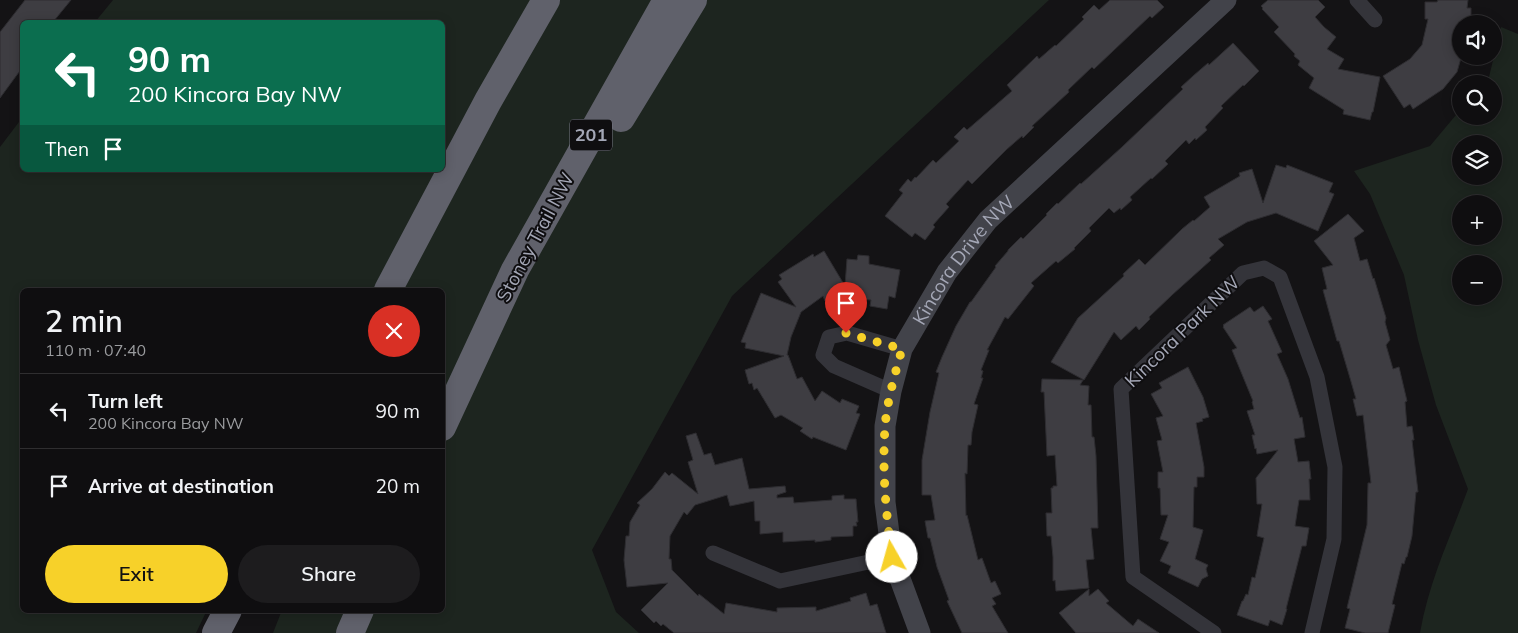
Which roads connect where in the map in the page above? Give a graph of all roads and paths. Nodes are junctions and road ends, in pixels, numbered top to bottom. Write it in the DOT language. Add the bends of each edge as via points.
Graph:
graph roads {
  1 [pos="546,0"];
  2 [pos="667,0"];
  3 [pos="693,0"];
  4 [pos="1226,0"];
  5 [pos="1357,0"];
  6 [pos="1375,20"];
  7 [pos="515,270"];
  8 [pos="389,288"];
  9 [pos="902,349"];
  10 [pos="891,391"];
  11 [pos="445,421"];
  12 [pos="712,553"];
  13 [pos="892,557"];
  14 [pos="226,613"];
  15 [pos="245,613"];
  16 [pos="359,613"];
  17 [pos="216,633"];
  18 [pos="236,633"];
  19 [pos="350,633"];
  20 [pos="920,633"];
  21 [pos="1214,633"];
  22 [pos="1312,633"];
  1 -- 8 [label="highway" via="488,101"];
  2 -- 7 [label="highway, Stoney Trail NW / 201"];
  3 -- 7 [label="highway" via="568,206"];
  4 -- 9 [label="street, Kincora Drive NW" via="988,220 947,272"];
  5 -- 6 [label="street"];
  7 -- 11 [label="highway, Stoney Trail NW / 201"];
  9 -- 10 [label="street, Kincora Drive NW"];
  9 -- 10 [label="street" via="846,333 829,337 823,355 834,366"];
  10 -- 13 [label="street, Kincora Drive NW" via="885,426 885,502"];
  12 -- 13 [label="street" via="780,581"];
  13 -- 20 [label="street, Kincora Drive NW"];
  14 -- 17 [label="highway"];
  15 -- 18 [label="highway"];
  16 -- 19 [label="highway"];
  21 -- 22 [label="street, Kincora Park NW" via="1133,577 1121,389 1243,273 1264,268 1280,277 1317,377 1335,467 1334,539"];
}
